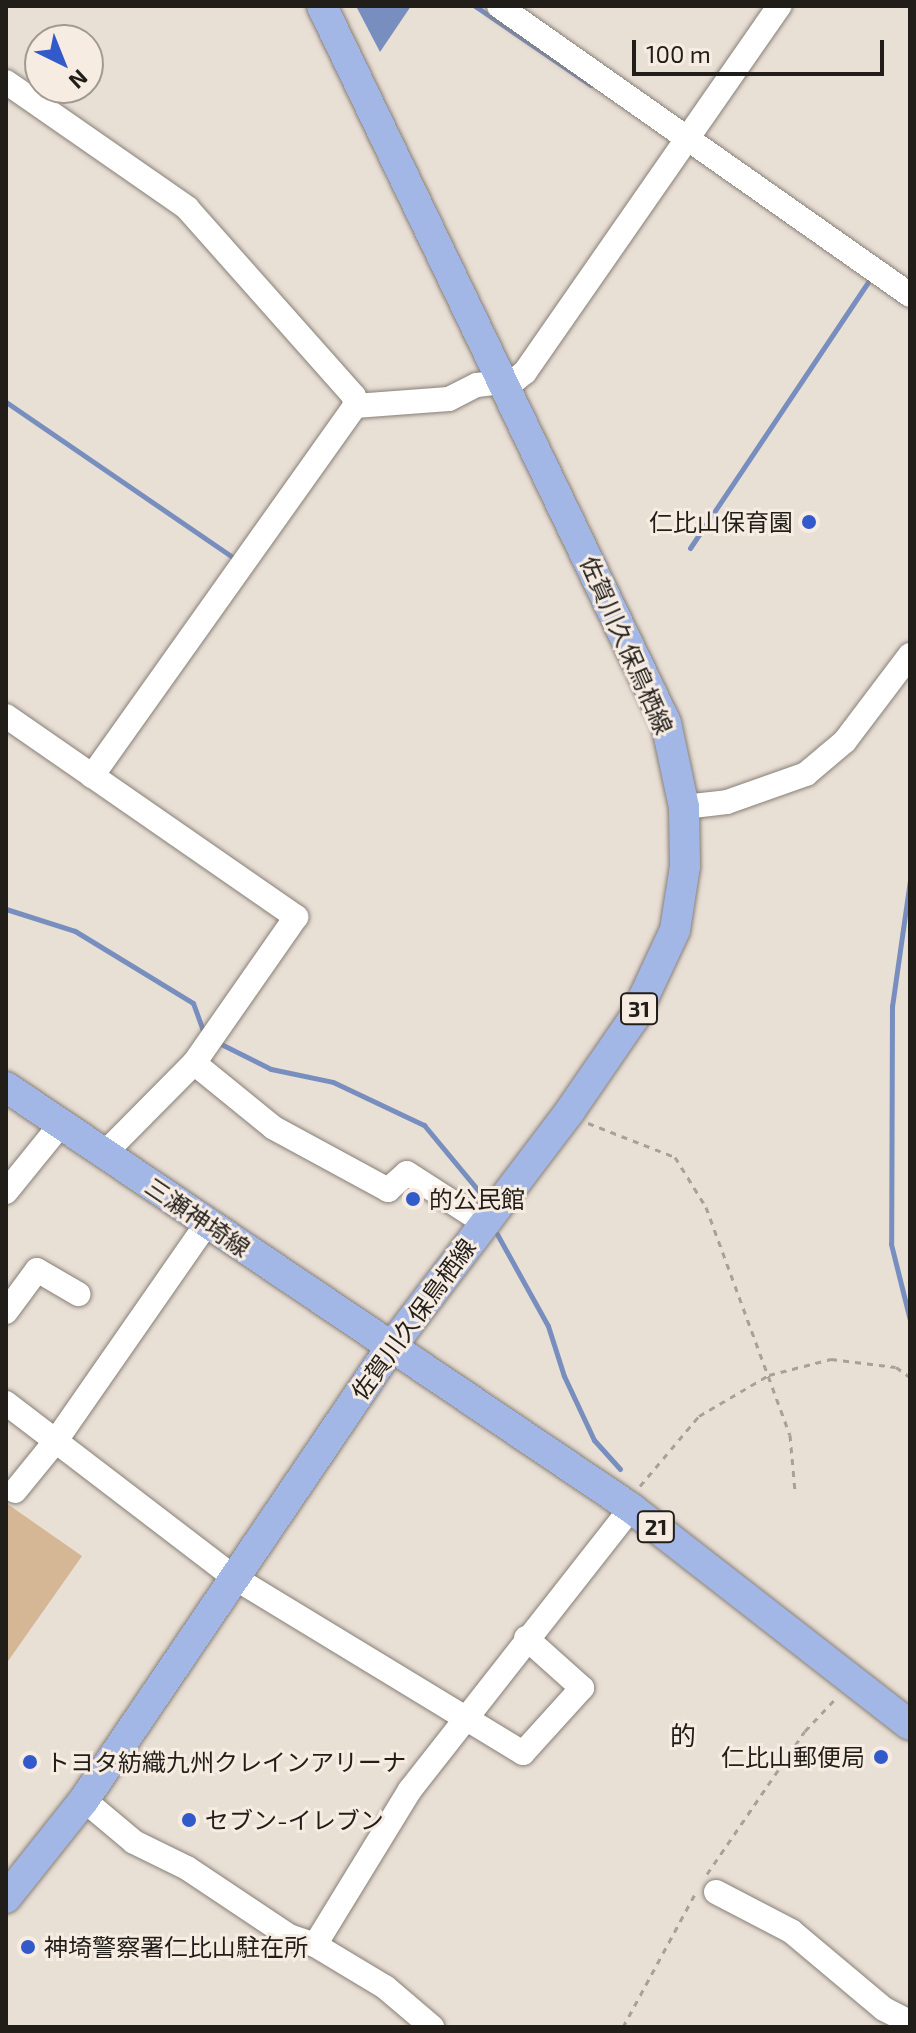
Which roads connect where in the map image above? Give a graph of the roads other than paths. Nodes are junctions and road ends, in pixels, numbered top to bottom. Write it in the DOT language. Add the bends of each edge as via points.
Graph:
graph roads {
  1 [pos="322,6"];
  2 [pos="499,6"];
  3 [pos="779,6"];
  4 [pos="6,82"];
  5 [pos="685,138"];
  6 [pos="910,295"];
  7 [pos="505,383"];
  8 [pos="355,406"];
  9 [pos="910,655"];
  10 [pos="6,716"];
  11 [pos="92,776"];
  12 [pos="684,807"];
  13 [pos="205,1046"];
  14 [pos="6,1087"];
  15 [pos="61,1124"];
  16 [pos="104,1154"];
  17 [pos="7,1187"];
  18 [pos="483,1222"];
  19 [pos="207,1223"];
  20 [pos="13,1285"];
  21 [pos="78,1294"];
  22 [pos="6,1312"];
  23 [pos="391,1347"];
  24 [pos="6,1403"];
  25 [pos="55,1442"];
  26 [pos="15,1491"];
  27 [pos="631,1508"];
  28 [pos="235,1578"];
  29 [pos="526,1638"];
  30 [pos="465,1714"];
  31 [pos="910,1725"];
  32 [pos="84,1800"];
  33 [pos="716,1892"];
  34 [pos="6,1898"];
  35 [pos="315,1945"];
  36 [pos="910,2022"];
  37 [pos="432,2027"];
  1 -- 7 [label="main road, 佐賀川久保鳥栖線 / 31"];
  2 -- 5 [label="street"];
  3 -- 5 [label="street"];
  4 -- 8 [label="street" via="187,208 354,396"];
  5 -- 6 [label="street"];
  5 -- 7 [label="street" via="525,372"];
  7 -- 8 [label="street" via="477,385 449,399"];
  7 -- 12 [label="main road, 佐賀川久保鳥栖線 / 31" via="666,723"];
  8 -- 11 [label="street"];
  9 -- 12 [label="street" via="845,741 806,774 727,802"];
  10 -- 11 [label="street"];
  11 -- 13 [label="street" via="296,917"];
  12 -- 18 [label="main road, 佐賀川久保鳥栖線 / 31" via="685,866 675,930 634,1018"];
  13 -- 16 [label="street"];
  13 -- 18 [label="street" via="274,1128 388,1190 407,1173"];
  14 -- 15 [label="main road, 三瀬神埼線 / 21"];
  15 -- 16 [label="main road, 三瀬神埼線 / 21"];
  15 -- 17 [label="street"];
  16 -- 19 [label="main road, 三瀬神埼線 / 21"];
  18 -- 23 [label="main road, 佐賀川久保鳥栖線 / 31"];
  19 -- 23 [label="main road, 三瀬神埼線 / 21"];
  19 -- 25 [label="street"];
  20 -- 21 [label="street" via="37,1270"];
  20 -- 22 [label="street"];
  23 -- 27 [label="main road, 21"];
  23 -- 28 [label="main road, 佐賀川久保鳥栖線 / 31"];
  24 -- 25 [label="street"];
  25 -- 26 [label="street"];
  25 -- 28 [label="street"];
  27 -- 29 [label="street"];
  27 -- 31 [label="main road, 21"];
  28 -- 30 [label="street"];
  28 -- 32 [label="main road, 佐賀川久保鳥栖線 / 31"];
  29 -- 30 [label="street"];
  29 -- 30 [label="street" via="582,1688 523,1753"];
  30 -- 35 [label="street" via="410,1790"];
  32 -- 34 [label="main road, 佐賀川久保鳥栖線 / 31"];
  32 -- 35 [label="street" via="134,1842 187,1868 289,1936"];
  33 -- 36 [label="street" via="791,1931 884,2009"];
  35 -- 37 [label="street" via="385,1987"];
}
